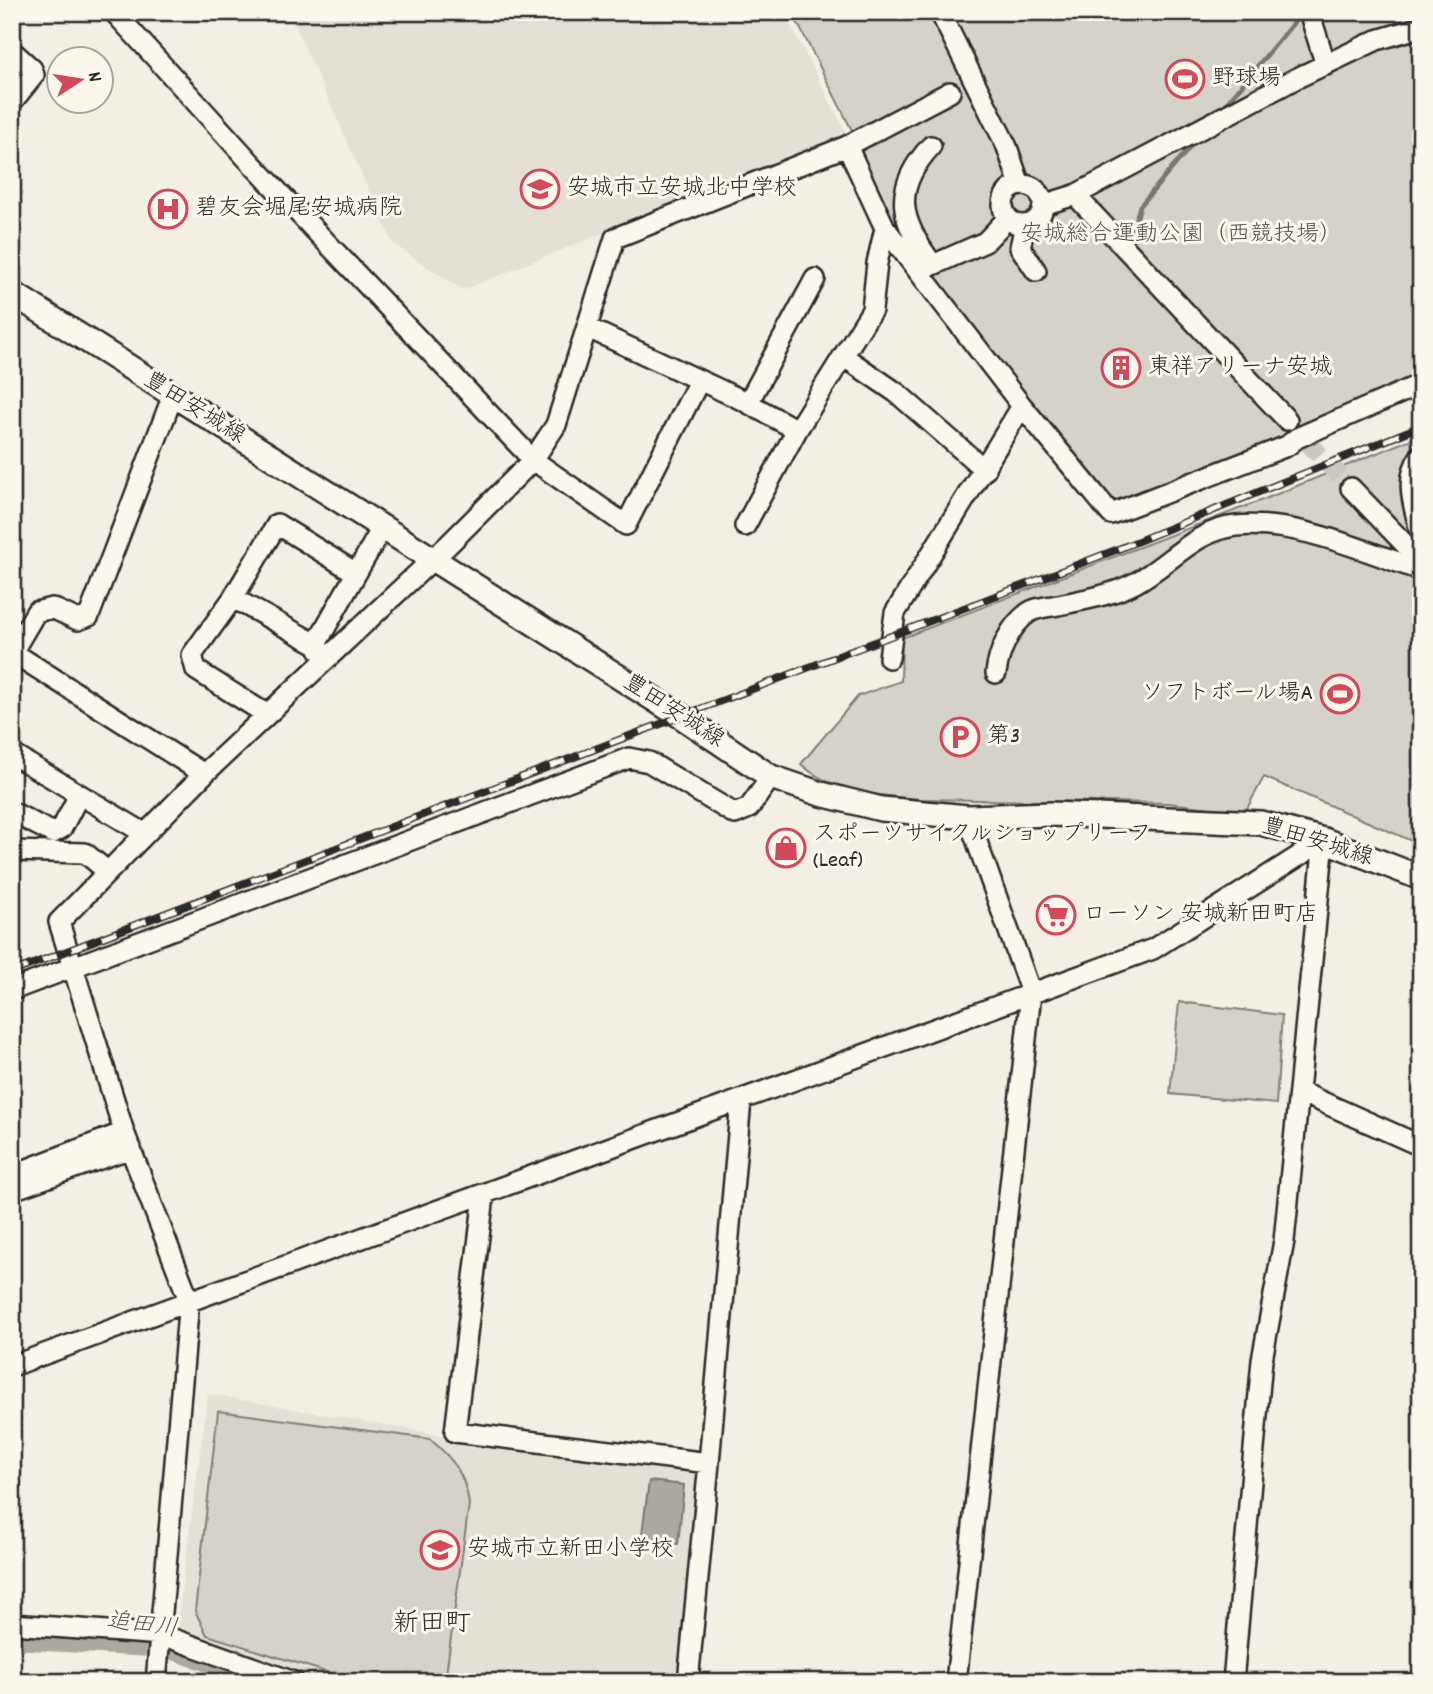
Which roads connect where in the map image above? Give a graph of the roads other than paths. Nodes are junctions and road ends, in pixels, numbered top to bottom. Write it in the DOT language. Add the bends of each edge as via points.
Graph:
graph roads {
  1 [pos="114,12"];
  2 [pos="940,12"];
  3 [pos="1309,12"];
  4 [pos="1421,27"];
  5 [pos="12,51"];
  6 [pos="1326,65"];
  7 [pos="950,92"];
  8 [pos="12,102"];
  9 [pos="846,146"];
  10 [pos="931,146"];
  11 [pos="1020,185"];
  12 [pos="1075,195"];
  13 [pos="1043,205"];
  14 [pos="1016,223"];
  15 [pos="885,228"];
  16 [pos="1036,271"];
  17 [pos="815,279"];
  18 [pos="12,293"];
  19 [pos="588,328"];
  20 [pos="843,356"];
  21 [pos="699,381"];
  22 [pos="1421,384"];
  23 [pos="173,395"];
  24 [pos="748,403"];
  25 [pos="1022,406"];
  26 [pos="1287,420"];
  27 [pos="797,430"];
  28 [pos="1421,455"];
  29 [pos="533,460"];
  30 [pos="985,470"];
  31 [pos="1351,488"];
  32 [pos="745,526"];
  33 [pos="382,528"];
  34 [pos="1421,534"];
  35 [pos="432,559"];
  36 [pos="1421,561"];
  37 [pos="1421,570"];
  38 [pos="356,573"];
  39 [pos="233,598"];
  40 [pos="13,651"];
  41 [pos="321,651"];
  42 [pos="889,658"];
  43 [pos="996,673"];
  44 [pos="266,714"];
  45 [pos="12,754"];
  46 [pos="204,774"];
  47 [pos="771,777"];
  48 [pos="79,795"];
  49 [pos="12,813"];
  50 [pos="968,817"];
  51 [pos="144,833"];
  52 [pos="1324,841"];
  53 [pos="12,851"];
  54 [pos="107,871"];
  55 [pos="1421,878"];
  56 [pos="75,967"];
  57 [pos="12,990"];
  58 [pos="1031,993"];
  59 [pos="1300,1092"];
  60 [pos="741,1100"];
  61 [pos="127,1140"];
  62 [pos="1421,1146"];
  63 [pos="12,1175"];
  64 [pos="12,1190"];
  65 [pos="484,1196"];
  66 [pos="189,1300"];
  67 [pos="12,1366"];
  68 [pos="709,1462"];
  69 [pos="12,1624"];
  70 [pos="161,1644"];
  71 [pos="156,1682"];
  72 [pos="294,1682"];
  73 [pos="688,1682"];
  74 [pos="956,1682"];
  75 [pos="1233,1682"];
  1 -- 29 [label="street"];
  2 -- 11 [label="street" via="1007,147"];
  3 -- 6 [label="street"];
  4 -- 6 [label="street" via="1377,40"];
  5 -- 8 [label="street" via="34,75"];
  6 -- 12 [label="street"];
  7 -- 9 [label="street"];
  9 -- 15 [label="street"];
  9 -- 19 [label="street" via="615,239"];
  10 -- 14 [label="street" via="909,180 903,205 913,236 933,265"];
  11 -- 13 [label="street" via="1037,190"];
  11 -- 14 [label="street" via="1011,188 1003,200"];
  12 -- 13 [label="street"];
  12 -- 26 [label="street"];
  13 -- 14 [label="street" via="1037,220"];
  14 -- 16 [label="street" via="1020,247"];
  15 -- 20 [label="street" via="872,310"];
  15 -- 25 [label="street"];
  17 -- 24 [label="street"];
  18 -- 23 [label="main road, 豊田安城線"];
  19 -- 21 [label="street"];
  19 -- 29 [label="street" via="556,425"];
  20 -- 27 [label="street"];
  20 -- 30 [label="street" via="897,393"];
  21 -- 24 [label="street"];
  21 -- 29 [label="street" via="626,525"];
  22 -- 25 [label="street" via="1287,446 1111,514"];
  23 -- 33 [label="main road, 豊田安城線"];
  23 -- 40 [label="street" via="89,616 78,620 52,608 36,612"];
  24 -- 27 [label="street"];
  25 -- 30 [label="street"];
  27 -- 32 [label="street"];
  28 -- 34 [label="street" via="1410,481"];
  29 -- 35 [label="street"];
  30 -- 42 [label="street" via="895,613"];
  31 -- 36 [label="street"];
  33 -- 35 [label="main road, 豊田安城線"];
  33 -- 38 [label="street"];
  35 -- 41 [label="street"];
  35 -- 47 [label="main road, 豊田安城線"];
  37 -- 43 [label="street" via="1279,527 1219,530 1203,536 1134,584 1033,610 1007,639"];
  38 -- 39 [label="street" via="277,524"];
  38 -- 41 [label="street"];
  39 -- 41 [label="street"];
  39 -- 44 [label="street" via="192,655 196,670"];
  40 -- 46 [label="street"];
  41 -- 44 [label="street"];
  44 -- 46 [label="street"];
  45 -- 48 [label="street"];
  46 -- 51 [label="street"];
  47 -- 50 [label="main road, 豊田安城線" via="881,809"];
  47 -- 56 [label="street" via="750,808 734,814 649,762 629,758"];
  48 -- 49 [label="street" via="62,828 53,833"];
  48 -- 51 [label="street"];
  50 -- 52 [label="main road, 豊田安城線" via="1051,814 1261,823"];
  50 -- 58 [label="street"];
  51 -- 54 [label="street"];
  52 -- 55 [label="main road, 豊田安城線"];
  52 -- 58 [label="street" via="1153,949"];
  52 -- 59 [label="street"];
  53 -- 54 [label="street" via="85,853"];
  54 -- 56 [label="street" via="59,922"];
  56 -- 57 [label="street"];
  56 -- 61 [label="street"];
  58 -- 60 [label="street"];
  58 -- 74 [label="street"];
  59 -- 62 [label="street"];
  59 -- 75 [label="street" via="1284,1241 1262,1360"];
  60 -- 65 [label="street"];
  60 -- 68 [label="street"];
  61 -- 63 [label="street"];
  61 -- 64 [label="street"];
  61 -- 66 [label="street"];
  65 -- 66 [label="street"];
  65 -- 68 [label="street" via="455,1432"];
  66 -- 67 [label="street"];
  66 -- 70 [label="street"];
  68 -- 73 [label="street"];
  69 -- 70 [label="street"];
  70 -- 71 [label="street"];
  70 -- 72 [label="street"];
}
